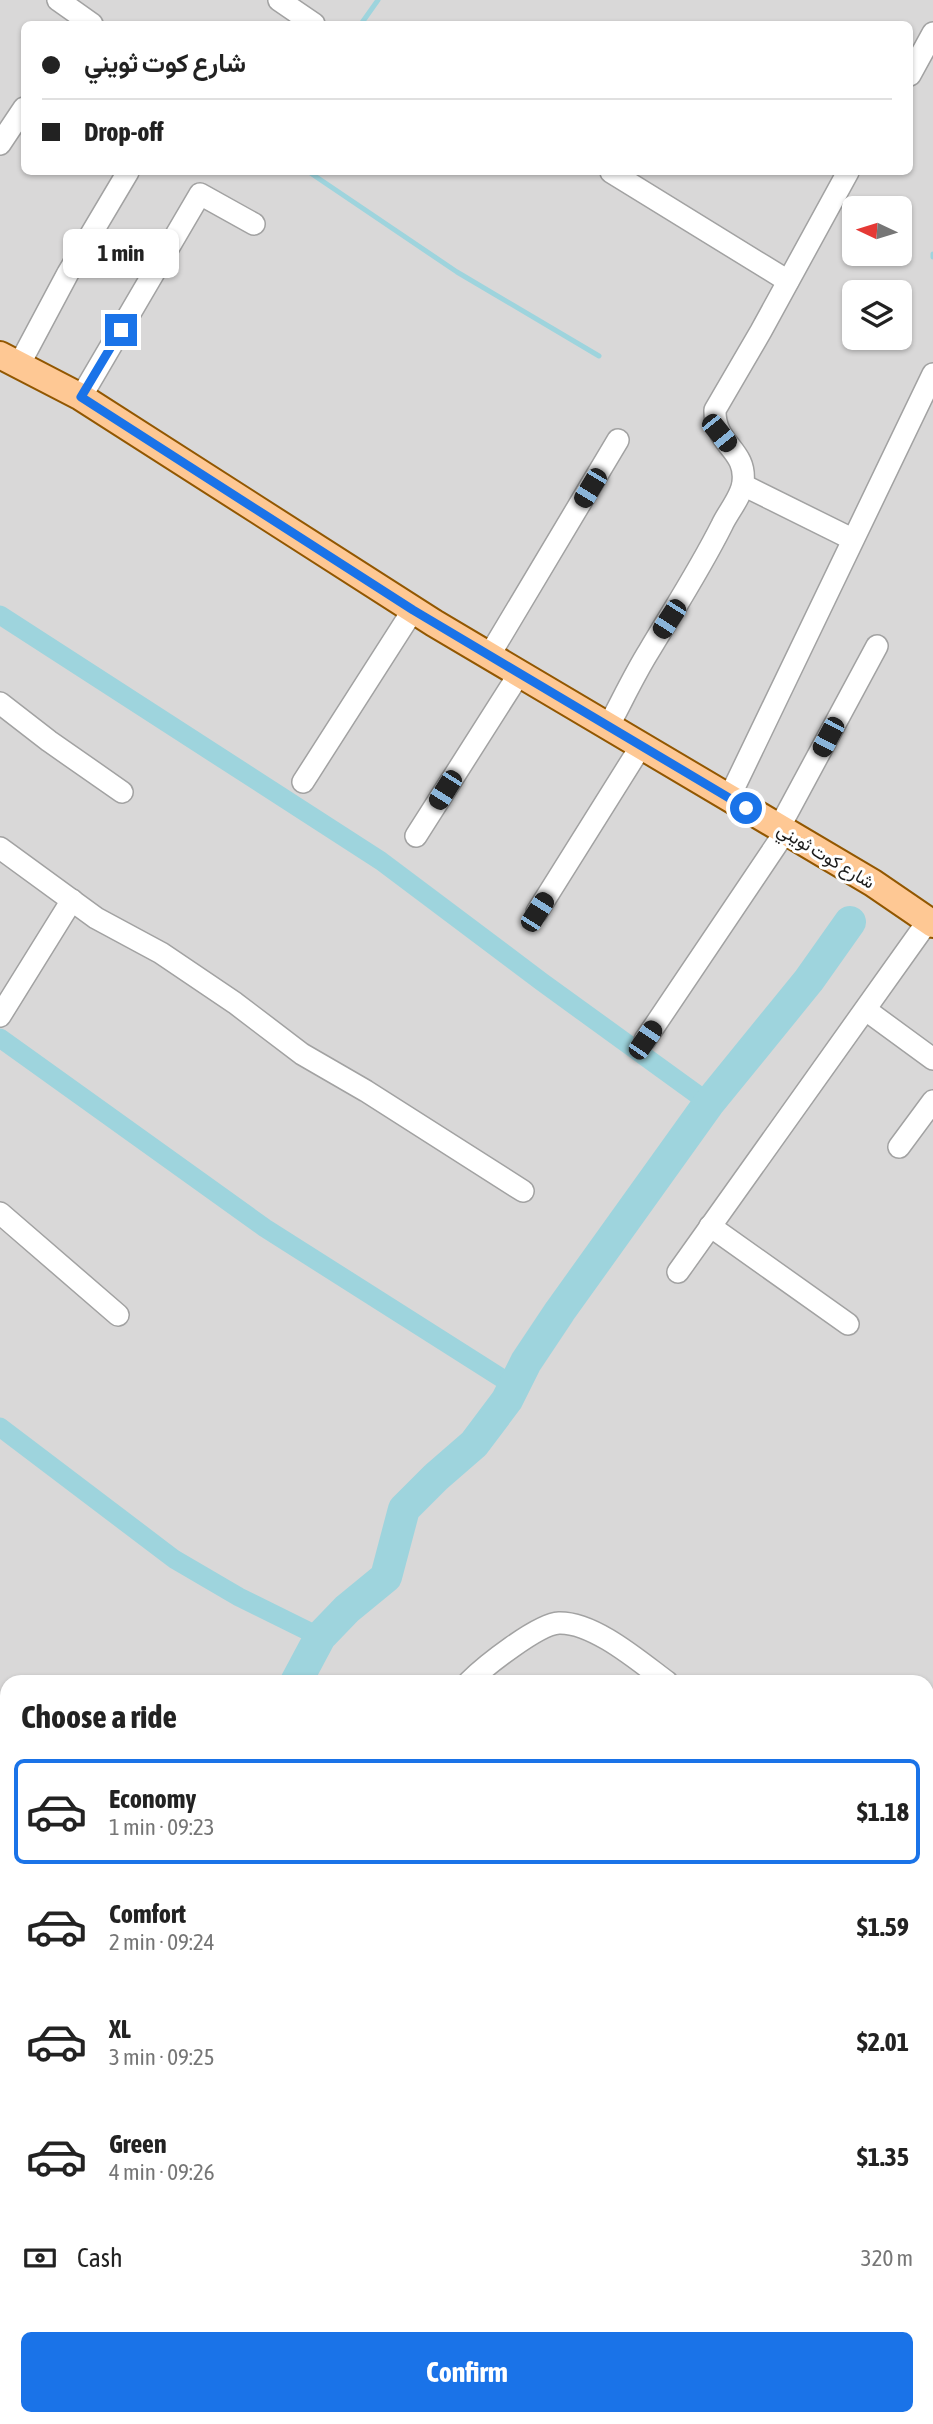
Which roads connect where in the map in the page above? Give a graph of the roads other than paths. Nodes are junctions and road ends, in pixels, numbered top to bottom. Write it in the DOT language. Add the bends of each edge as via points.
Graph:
graph roads {
  1 [pos="58,0"];
  2 [pos="279,0"];
  3 [pos="88,21"];
  4 [pos="310,21"];
  5 [pos="933,33"];
  6 [pos="913,70"];
  7 [pos="21,113"];
  8 [pos="0,145"];
  9 [pos="124,175"];
  10 [pos="616,175"];
  11 [pos="846,175"];
  12 [pos="254,224"];
  13 [pos="788,281"];
  14 [pos="9,360"];
  15 [pos="933,374"];
  16 [pos="81,397"];
  17 [pos="618,440"];
  18 [pos="743,485"];
  19 [pos="852,539"];
  20 [pos="413,610"];
  21 [pos="877,646"];
  22 [pos="489,656"];
  23 [pos="519,674"];
  24 [pos="3,713"];
  25 [pos="608,727"];
  26 [pos="641,746"];
  27 [pos="303,782"];
  28 [pos="122,792"];
  29 [pos="729,798"];
  30 [pos="782,830"];
  31 [pos="416,836"];
  32 [pos="0,848"];
  33 [pos="72,900"];
  34 [pos="537,912"];
  35 [pos="930,923"];
  36 [pos="866,1010"];
  37 [pos="0,1016"];
  38 [pos="645,1040"];
  39 [pos="933,1059"];
  40 [pos="933,1101"];
  41 [pos="899,1147"];
  42 [pos="523,1191"];
  43 [pos="0,1213"];
  44 [pos="710,1227"];
  45 [pos="678,1272"];
  46 [pos="118,1315"];
  47 [pos="848,1324"];
  48 [pos="478,1675"];
  49 [pos="657,1675"];
  1 -- 3 [label="street"];
  2 -- 4 [label="street"];
  5 -- 6 [label="street"];
  7 -- 8 [label="street"];
  9 -- 14 [label="street" via="68,273"];
  10 -- 13 [label="street"];
  11 -- 13 [label="street"];
  12 -- 16 [label="street" via="200,194"];
  13 -- 18 [label="street" via="715,410 719,433 739,457"];
  14 -- 16 [label="main road, شارع كوت ثويني"];
  15 -- 19 [label="street"];
  16 -- 20 [label="main road, شارع كوت ثويني"];
  17 -- 22 [label="street"];
  18 -- 19 [label="street"];
  18 -- 25 [label="street"];
  19 -- 29 [label="street"];
  20 -- 22 [label="main road, شارع كوت ثويني"];
  20 -- 27 [label="street"];
  21 -- 30 [label="street"];
  22 -- 23 [label="main road, شارع كوت ثويني"];
  23 -- 25 [label="main road, شارع كوت ثويني"];
  23 -- 31 [label="street"];
  24 -- 28 [label="street"];
  25 -- 26 [label="main road, شارع كوت ثويني"];
  26 -- 29 [label="main road, شارع كوت ثويني"];
  26 -- 34 [label="street"];
  29 -- 30 [label="main road, شارع كوت ثويني"];
  30 -- 35 [label="main road, شارع كوت ثويني" via="873,883"];
  30 -- 38 [label="street"];
  32 -- 33 [label="street"];
  33 -- 37 [label="street"];
  33 -- 42 [label="street" via="161,953 302,1054"];
  35 -- 36 [label="street"];
  36 -- 39 [label="street"];
  36 -- 44 [label="street"];
  40 -- 41 [label="street"];
  43 -- 46 [label="street"];
  44 -- 45 [label="street"];
  44 -- 47 [label="street"];
  48 -- 49 [label="street" via="538,1630 558,1623 582,1627"];
}
